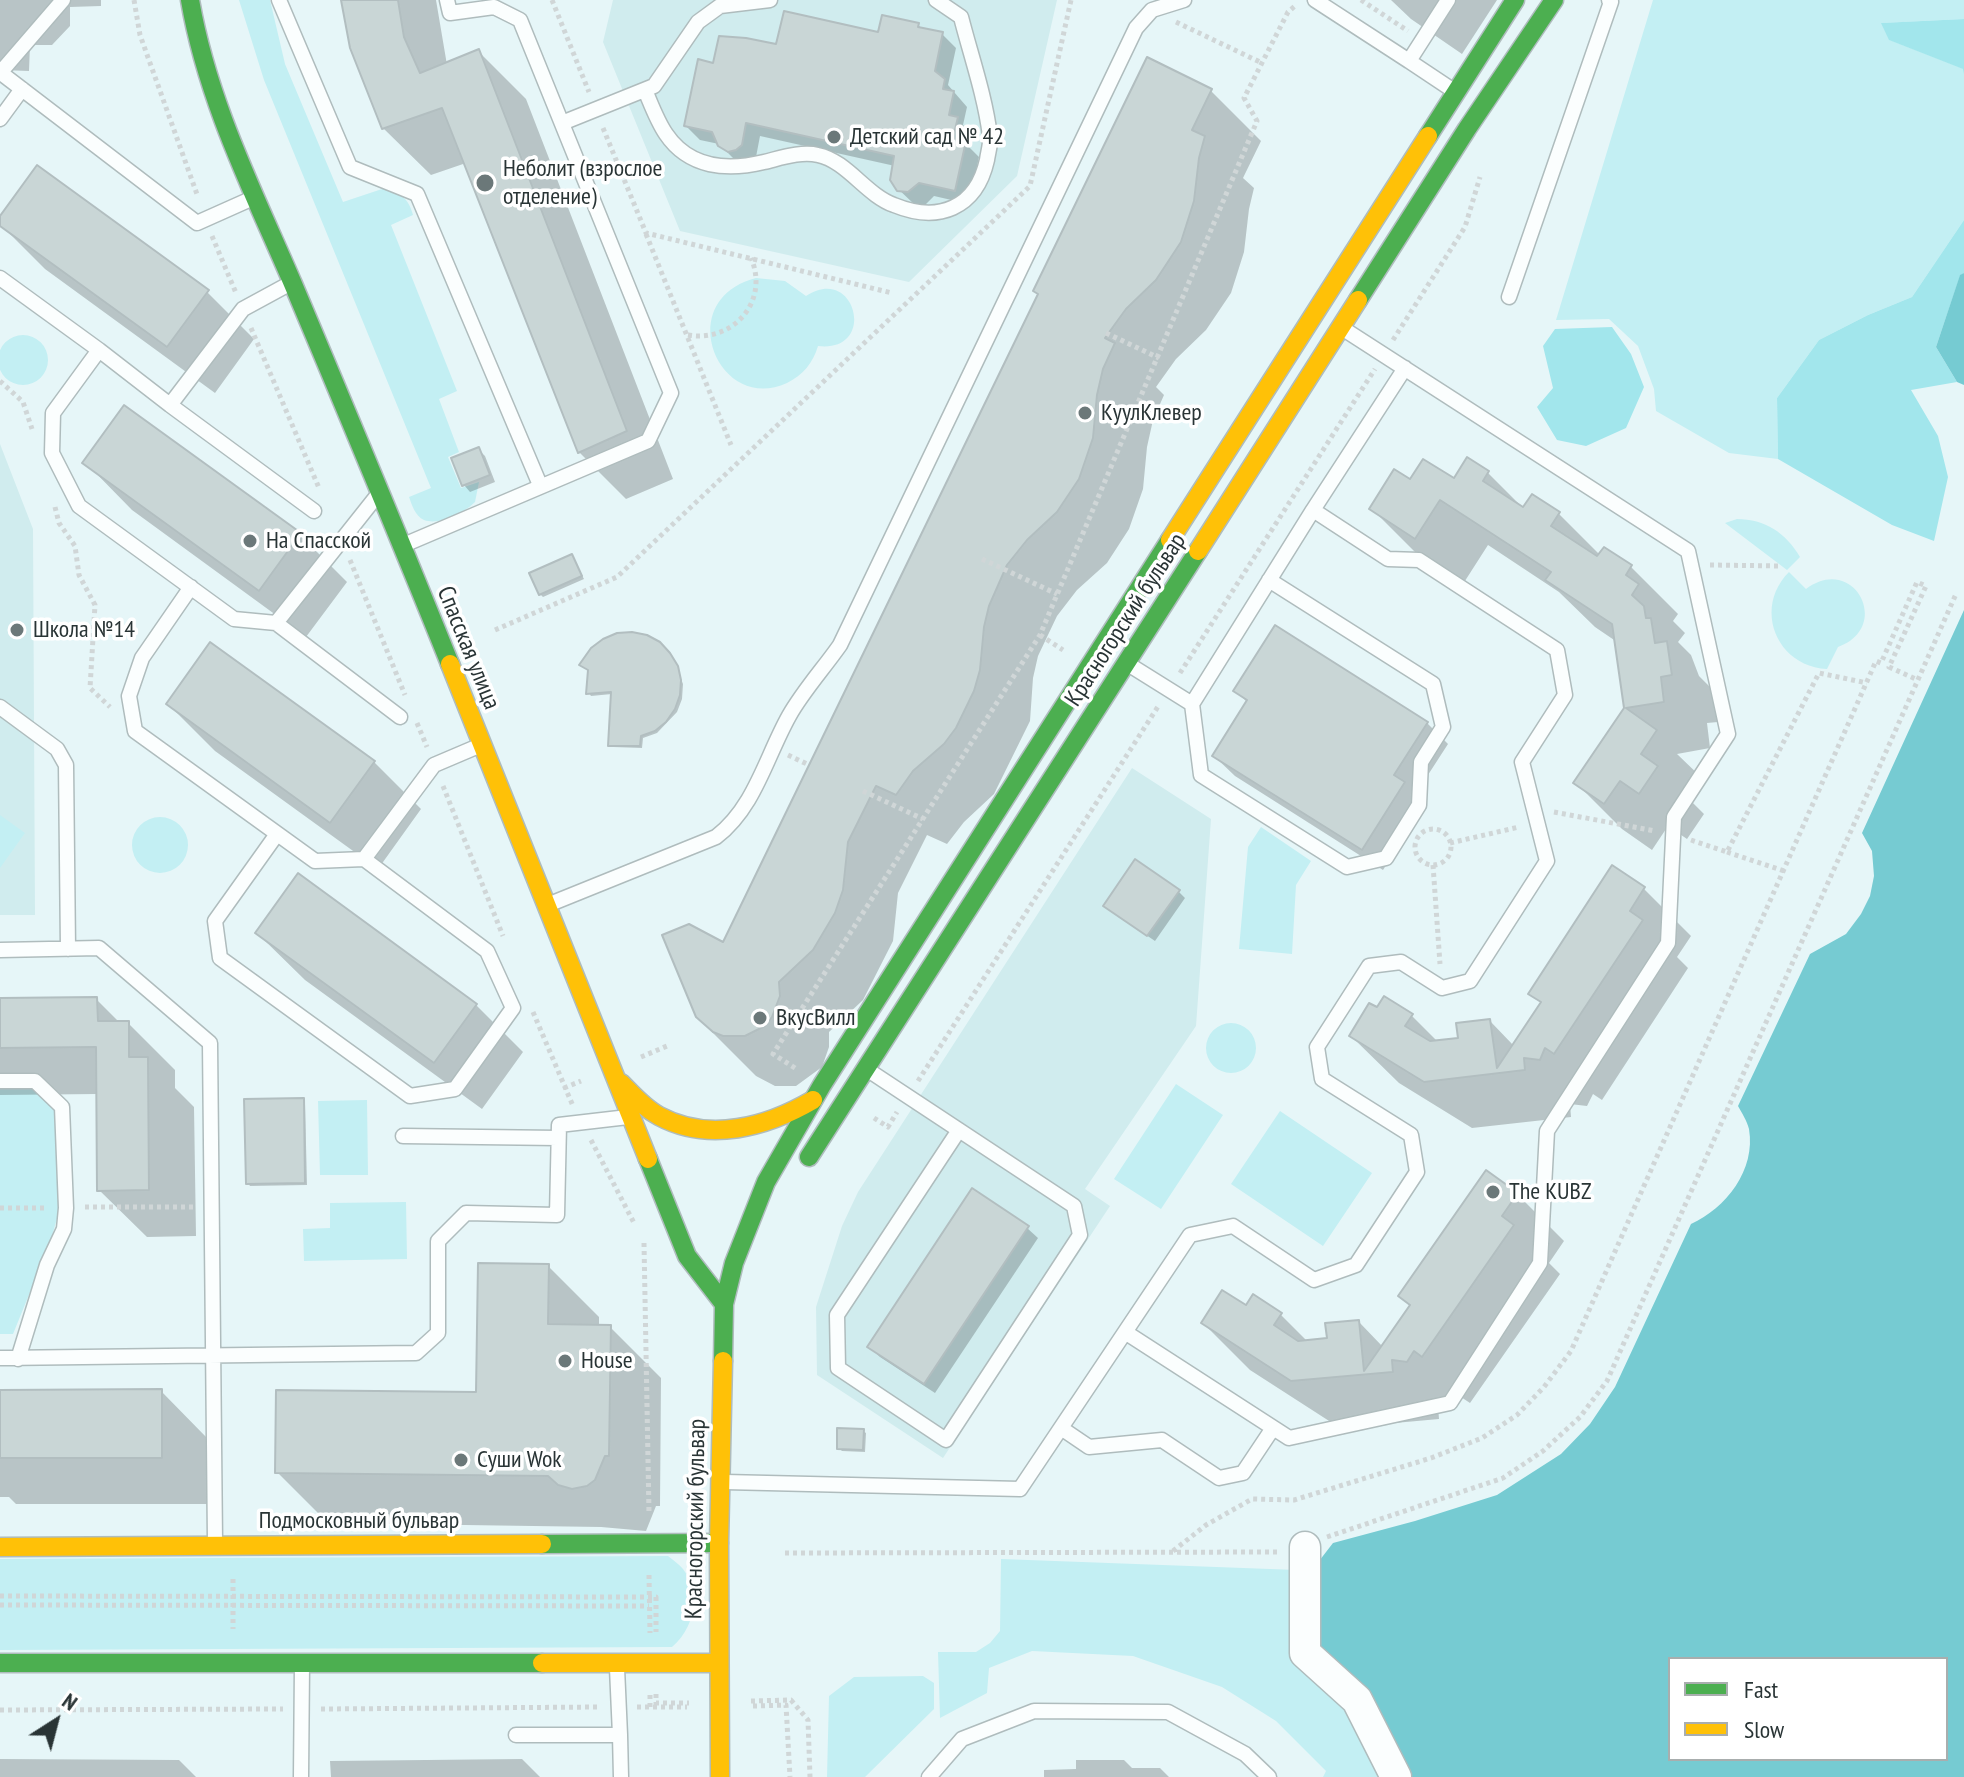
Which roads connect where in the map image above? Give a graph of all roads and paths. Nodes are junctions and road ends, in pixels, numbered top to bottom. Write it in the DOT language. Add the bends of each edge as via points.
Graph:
graph roads {
  1 [pos="63,0"];
  2 [pos="134,0"];
  3 [pos="190,0"];
  4 [pos="279,0"];
  5 [pos="447,0"];
  6 [pos="552,0"];
  7 [pos="770,0"];
  8 [pos="936,0"];
  9 [pos="1071,0"];
  10 [pos="1184,0"];
  11 [pos="1303,0"];
  12 [pos="1315,0"];
  13 [pos="1448,0"];
  14 [pos="1515,0"];
  15 [pos="1554,0"];
  16 [pos="1609,0"];
  17 [pos="1152,10"];
  18 [pos="1409,61"];
  19 [pos="1262,63"];
  20 [pos="0,73"];
  21 [pos="22,89"];
  22 [pos="645,90"];
  23 [pos="1456,93"];
  24 [pos="596,110"];
  25 [pos="0,119"];
  26 [pos="562,123"];
  27 [pos="1481,171"];
  28 [pos="256,197"];
  29 [pos="205,219"];
  30 [pos="646,233"];
  31 [pos="751,258"];
  32 [pos="0,278"];
  33 [pos="292,282"];
  34 [pos="892,293"];
  35 [pos="1509,297"];
  36 [pos="243,309"];
  37 [pos="1342,328"];
  38 [pos="1106,333"];
  39 [pos="687,335"];
  40 [pos="99,350"];
  41 [pos="1384,354"];
  42 [pos="1159,358"];
  43 [pos="1405,368"];
  44 [pos="0,381"];
  45 [pos="170,405"];
  46 [pos="36,442"];
  47 [pos="731,445"];
  48 [pos="540,485"];
  49 [pos="381,491"];
  50 [pos="322,495"];
  51 [pos="52,496"];
  52 [pos="1313,510"];
  53 [pos="314,511"];
  54 [pos="341,538"];
  55 [pos="402,546"];
  56 [pos="982,559"];
  57 [pos="1691,565"];
  58 [pos="1781,566"];
  59 [pos="1269,580"];
  60 [pos="191,587"];
  61 [pos="1057,594"];
  62 [pos="1956,594"];
  63 [pos="276,623"];
  64 [pos="495,630"];
  65 [pos="1040,635"];
  66 [pos="1066,651"];
  67 [pos="1127,663"];
  68 [pos="1918,680"];
  69 [pos="1169,690"];
  70 [pos="1192,704"];
  71 [pos="0,707"];
  72 [pos="405,712"];
  73 [pos="417,723"];
  74 [pos="135,731"];
  75 [pos="481,744"];
  76 [pos="434,765"];
  77 [pos="863,791"];
  78 [pos="923,819"];
  79 [pos="1537,823"];
  80 [pos="277,834"];
  81 [pos="1450,843"];
  82 [pos="1727,852"];
  83 [pos="364,859"];
  84 [pos="1433,865"];
  85 [pos="1784,871"];
  86 [pos="547,905"];
  87 [pos="505,941"];
  88 [pos="68,949"];
  89 [pos="0,950"];
  90 [pos="1442,988"];
  91 [pos="528,1000"];
  92 [pos="667,1046"];
  93 [pos="637,1058"];
  94 [pos="795,1068"];
  95 [pos="867,1070"];
  96 [pos="618,1079"];
  97 [pos="0,1081"];
  98 [pos="908,1096"];
  99 [pos="813,1100"];
  100 [pos="863,1111"];
  101 [pos="633,1117"];
  102 [pos="582,1123"];
  103 [pos="959,1130"];
  104 [pos="403,1136"];
  105 [pos="558,1138"];
  106 [pos="797,1175"];
  107 [pos="780,1199"];
  108 [pos="212,1207"];
  109 [pos="0,1208"];
  110 [pos="63,1208"];
  111 [pos="637,1228"];
  112 [pos="644,1241"];
  113 [pos="734,1263"];
  114 [pos="724,1304"];
  115 [pos="1125,1332"];
  116 [pos="212,1357"];
  117 [pos="0,1358"];
  118 [pos="18,1359"];
  119 [pos="1061,1428"];
  120 [pos="1273,1428"];
  121 [pos="721,1482"];
  122 [pos="719,1543"];
  123 [pos="649,1544"];
  124 [pos="215,1545"];
  125 [pos="0,1547"];
  126 [pos="1305,1547"];
  127 [pos="1172,1551"];
  128 [pos="785,1553"];
  129 [pos="233,1571"];
  130 [pos="0,1605"];
  131 [pos="233,1605"];
  132 [pos="649,1606"];
  133 [pos="233,1634"];
  134 [pos="0,1663"];
  135 [pos="302,1663"];
  136 [pos="617,1663"];
  137 [pos="650,1663"];
  138 [pos="718,1663"];
  139 [pos="619,1707"];
  140 [pos="650,1707"];
  141 [pos="719,1707"];
  142 [pos="302,1709"];
  143 [pos="0,1710"];
  144 [pos="516,1735"];
  145 [pos="620,1735"];
  146 [pos="301,1777"];
  147 [pos="621,1777"];
  148 [pos="720,1777"];
  149 [pos="790,1777"];
  150 [pos="929,1777"];
  151 [pos="1269,1777"];
  152 [pos="1396,1777"];
  1 -- 20 [label="lane"];
  2 -- 29 [label="path" via="140,35"];
  3 -- 28 [label="main road, Спасская улица" via="217,106"];
  4 -- 48 [label="lane" via="350,167 417,194"];
  5 -- 26 [label="lane" via="450,13 494,7 520,20"];
  6 -- 24 [label="path"];
  7 -- 22 [label="lane" via="720,6 698,22 654,86"];
  8 -- 22 [label="lane" via="961,17 991,139 983,176 952,210 933,214 889,204 818,155 798,154 745,167 699,163 665,134"];
  9 -- 64 [label="path" via="1030,186 617,577"];
  10 -- 17 [label="lane"];
  11 -- 19 [label="path" via="1288,12"];
  12 -- 18 [label="lane"];
  13 -- 18 [label="lane"];
  14 -- 23 [label="main road, Красногорский бульвар"];
  15 -- 37 [label="main road, Красногорский бульвар"];
  16 -- 35 [label="lane"];
  17 -- 19 [label="path"];
  17 -- 86 [label="lane" via="1136,28 840,645 790,714 745,808 716,837"];
  18 -- 23 [label="lane"];
  19 -- 42 [label="path" via="1244,98 1257,121"];
  20 -- 21 [label="lane"];
  21 -- 25 [label="lane"];
  21 -- 29 [label="lane" via="197,223"];
  22 -- 24 [label="lane"];
  23 -- 99 [label="main road, Красногорский бульвар"];
  24 -- 26 [label="lane"];
  24 -- 30 [label="path"];
  26 -- 48 [label="lane" via="671,393 648,441"];
  27 -- 41 [label="path" via="1465,227"];
  28 -- 29 [label="lane"];
  28 -- 33 [label="main road, Спасская улица"];
  29 -- 36 [label="path"];
  30 -- 31 [label="path"];
  30 -- 39 [label="path"];
  31 -- 34 [label="path"];
  31 -- 39 [label="path" via="756,286 745,316 718,334"];
  32 -- 40 [label="lane"];
  33 -- 36 [label="lane"];
  33 -- 49 [label="main road, Спасская улица"];
  36 -- 45 [label="lane"];
  36 -- 50 [label="path"];
  37 -- 41 [label="lane"];
  37 -- 67 [label="main road, Красногорский бульвар"];
  38 -- 42 [label="path"];
  39 -- 47 [label="path"];
  40 -- 45 [label="lane"];
  40 -- 60 [label="lane" via="53,413 52,453 79,506"];
  41 -- 43 [label="lane"];
  41 -- 69 [label="path"];
  42 -- 61 [label="path"];
  43 -- 52 [label="lane"];
  43 -- 57 [label="lane" via="1688,551"];
  44 -- 46 [label="path" via="23,402"];
  45 -- 53 [label="lane"];
  48 -- 55 [label="lane"];
  49 -- 54 [label="lane"];
  49 -- 55 [label="main road, Спасская улица"];
  51 -- 74 [label="path" via="95,605 90,688"];
  52 -- 59 [label="lane"];
  52 -- 79 [label="lane" via="1388,559 1419,560 1557,650 1565,695 1522,762"];
  54 -- 63 [label="lane"];
  54 -- 72 [label="path"];
  55 -- 75 [label="main road, Спасская улица"];
  56 -- 61 [label="path"];
  57 -- 58 [label="path"];
  57 -- 120 [label="lane" via="1728,734 1674,817 1668,943 1547,1131 1540,1263 1450,1403 1289,1438"];
  59 -- 70 [label="lane"];
  59 -- 70 [label="lane" via="1433,684 1443,727 1421,762 1419,805 1386,858 1347,867 1201,775"];
  60 -- 63 [label="lane" via="234,619"];
  60 -- 74 [label="lane" via="142,658 129,696"];
  61 -- 65 [label="path"];
  62 -- 68 [label="path"];
  63 -- 72 [label="lane"];
  65 -- 66 [label="path"];
  65 -- 78 [label="path"];
  67 -- 69 [label="lane"];
  67 -- 95 [label="main road, Красногорский бульвар"];
  68 -- 85 [label="path" via="1889,667 1926,586 1917,582 1881,663 1876,661"];
  68 -- 126 [label="path" via="1607,1381 1580,1417 1503,1478"];
  69 -- 70 [label="lane"];
  69 -- 98 [label="path"];
  71 -- 88 [label="lane" via="57,749 66,765"];
  73 -- 76 [label="path"];
  74 -- 80 [label="lane"];
  75 -- 76 [label="lane"];
  75 -- 86 [label="main road, Спасская улица"];
  76 -- 83 [label="lane"];
  76 -- 87 [label="path"];
  77 -- 78 [label="path"];
  78 -- 94 [label="path" via="773,1054"];
  79 -- 81 [label="path"];
  79 -- 90 [label="lane" via="1547,861 1470,981"];
  80 -- 83 [label="lane" via="315,861"];
  80 -- 83 [label="lane" via="215,921 220,958 410,1096 455,1089 513,1008 487,951"];
  81 -- 84 [label="path" via="1447,858"];
  81 -- 84 [label="path" via="1432,829 1418,836 1415,851"];
  82 -- 85 [label="path"];
  84 -- 90 [label="path"];
  85 -- 127 [label="path" via="1571,1351 1544,1387 1517,1415 1482,1438 1294,1500 1252,1499"];
  86 -- 96 [label="main road, Спасская улица"];
  88 -- 89 [label="lane"];
  88 -- 108 [label="lane" via="99,948 210,1043"];
  90 -- 115 [label="lane" via="1401,962 1369,966 1317,1047 1322,1079 1411,1135 1417,1172 1356,1265 1314,1280 1233,1226 1190,1235"];
  91 -- 102 [label="path"];
  92 -- 93 [label="path"];
  95 -- 98 [label="lane"];
  95 -- 106 [label="main road, Красногорский бульвар"];
  96 -- 99 [label="main road" via="660,1117 692,1128 767,1124"];
  96 -- 101 [label="main road, Спасская улица"];
  97 -- 110 [label="lane" via="35,1081 62,1107"];
  98 -- 100 [label="path" via="888,1127"];
  98 -- 103 [label="lane"];
  99 -- 113 [label="main road, Красногорский бульвар" via="766,1182"];
  101 -- 102 [label="lane"];
  101 -- 114 [label="main road, Спасская улица" via="687,1256"];
  102 -- 105 [label="lane" via="559,1125"];
  102 -- 111 [label="path"];
  103 -- 103 [label="lane" via="1074,1206 1080,1235 946,1440 838,1368 837,1315"];
  104 -- 105 [label="lane"];
  105 -- 116 [label="lane" via="557,1215 466,1213 438,1241 438,1333 416,1353"];
  107 -- 113 [label="main road, Красногорский бульвар"];
  108 -- 110 [label="path"];
  108 -- 116 [label="lane"];
  109 -- 110 [label="path"];
  110 -- 118 [label="lane" via="64,1229 47,1265"];
  112 -- 123 [label="path"];
  113 -- 114 [label="main road, Красногорский бульвар"];
  114 -- 121 [label="main road, Красногорский бульвар"];
  115 -- 119 [label="lane"];
  115 -- 120 [label="lane"];
  116 -- 118 [label="lane"];
  116 -- 124 [label="lane"];
  117 -- 118 [label="lane"];
  119 -- 120 [label="lane" via="1089,1447 1162,1440 1219,1478 1243,1473"];
  119 -- 121 [label="lane" via="1020,1489"];
  121 -- 122 [label="main road, Красногорский бульвар"];
  122 -- 123 [label="main road, Подмосковный бульвар"];
  122 -- 138 [label="main road, Красногорский бульвар"];
  123 -- 124 [label="main road, Подмосковный бульвар"];
  123 -- 132 [label="path"];
  124 -- 125 [label="main road, Подмосковный бульвар"];
  126 -- 127 [label="path" via="1287,1552"];
  126 -- 152 [label="street" via="1305,1653 1357,1700"];
  127 -- 128 [label="path"];
  129 -- 131 [label="path"];
  130 -- 131 [label="path"];
  131 -- 132 [label="path"];
  131 -- 133 [label="path"];
  132 -- 137 [label="path"];
  134 -- 135 [label="main road"];
  135 -- 136 [label="main road"];
  135 -- 142 [label="lane"];
  136 -- 137 [label="main road"];
  136 -- 139 [label="lane"];
  137 -- 138 [label="main road"];
  137 -- 140 [label="path"];
  138 -- 141 [label="main road, Красногорский бульвар"];
  139 -- 140 [label="path"];
  139 -- 142 [label="path"];
  139 -- 145 [label="lane"];
  140 -- 141 [label="path"];
  141 -- 148 [label="main road, Красногорский бульвар"];
  141 -- 149 [label="path" via="786,1705"];
  142 -- 143 [label="path"];
  142 -- 146 [label="lane"];
  144 -- 145 [label="lane"];
  145 -- 147 [label="lane"];
  150 -- 151 [label="lane" via="962,1739 1034,1711 1168,1712 1245,1754"];
}
